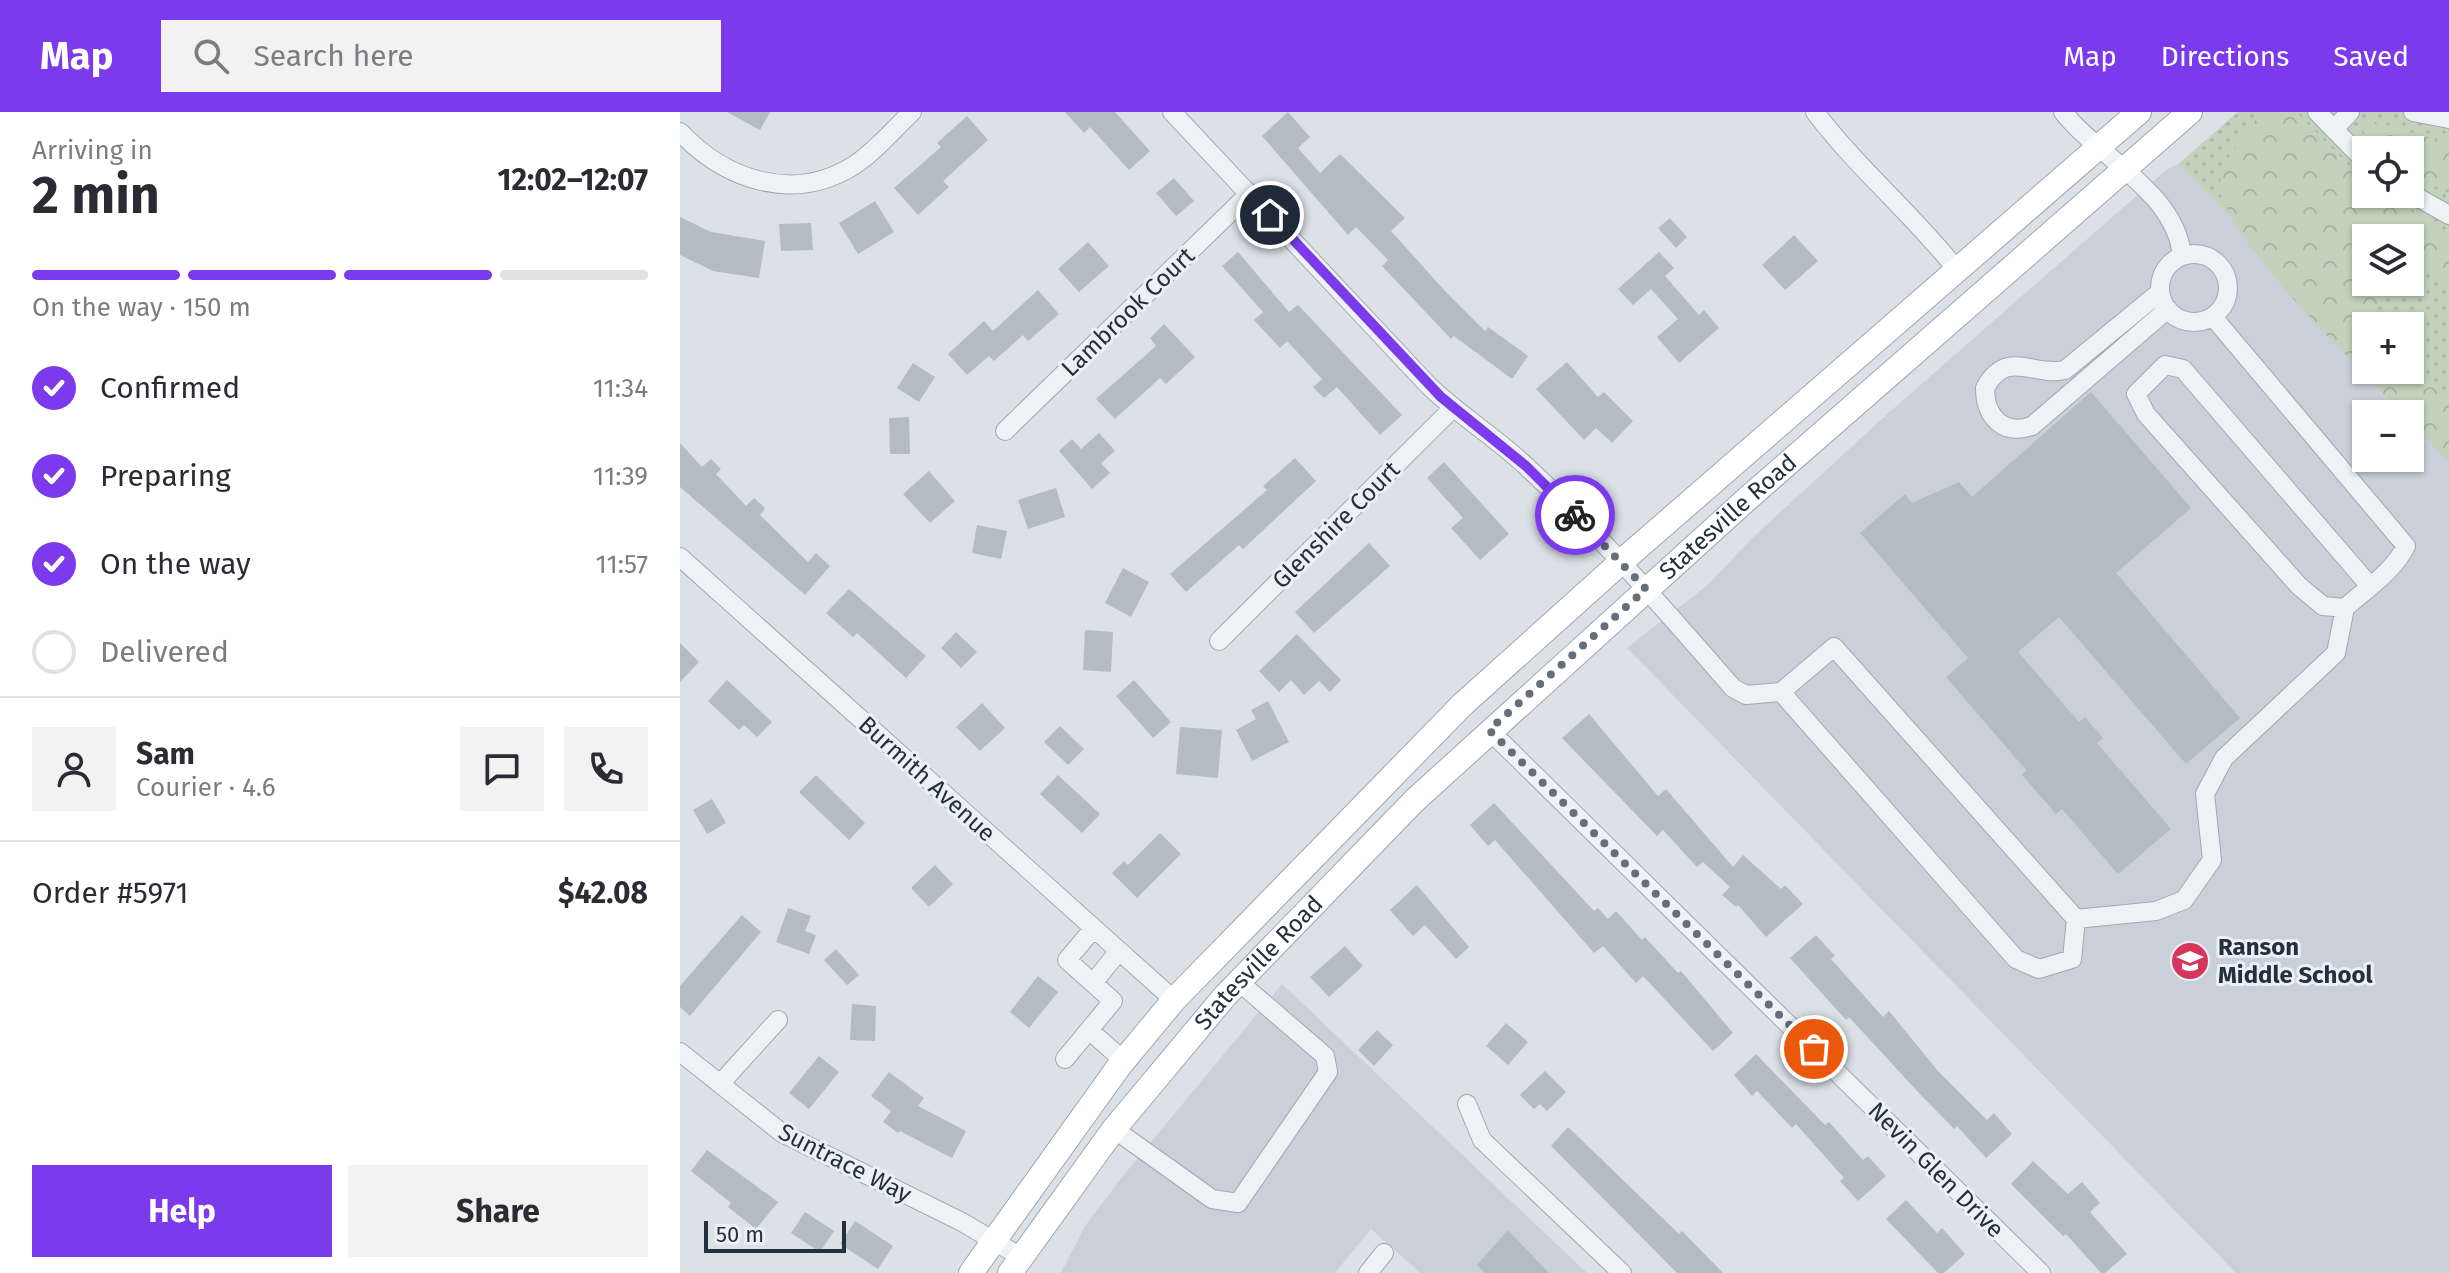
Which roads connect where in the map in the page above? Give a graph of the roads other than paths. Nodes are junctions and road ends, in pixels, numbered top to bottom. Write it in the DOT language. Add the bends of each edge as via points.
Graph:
graph roads {
  1 [pos="912,112"];
  2 [pos="1172,112"];
  3 [pos="1815,112"];
  4 [pos="2063,112"];
  5 [pos="2139,112"];
  6 [pos="2190,112"];
  7 [pos="2317,112"];
  8 [pos="2350,112"];
  9 [pos="2413,112"];
  10 [pos="2449,119"];
  11 [pos="2334,129"];
  12 [pos="680,132"];
  13 [pos="2100,146"];
  14 [pos="2352,148"];
  15 [pos="2125,169"];
  16 [pos="1250,193"];
  17 [pos="2424,201"];
  18 [pos="2449,215"];
  19 [pos="2182,256"];
  20 [pos="1957,270"];
  21 [pos="2164,300"];
  22 [pos="2213,317"];
  23 [pos="1452,409"];
  24 [pos="1005,431"];
  25 [pos="680,557"];
  26 [pos="1621,562"];
  27 [pos="2370,586"];
  28 [pos="1646,589"];
  29 [pos="2345,608"];
  30 [pos="1219,641"];
  31 [pos="1781,692"];
  32 [pos="1489,730"];
  33 [pos="2076,919"];
  34 [pos="1093,929"];
  35 [pos="1119,951"];
  36 [pos="1238,981"];
  37 [pos="1093,983"];
  38 [pos="1174,1000"];
  39 [pos="778,1020"];
  40 [pos="1089,1030"];
  41 [pos="680,1052"];
  42 [pos="1065,1059"];
  43 [pos="1124,1061"];
  44 [pos="720,1084"];
  45 [pos="1467,1104"];
  46 [pos="1114,1129"];
  47 [pos="993,1240"];
  48 [pos="1384,1253"];
  49 [pos="1015,1265"];
  50 [pos="971,1273"];
  51 [pos="1368,1273"];
  52 [pos="1622,1273"];
  53 [pos="2041,1273"];
  1 -- 12 [label="street" via="854,165 812,182 744,178 712,161"];
  2 -- 16 [label="street"];
  3 -- 20 [label="street"];
  4 -- 13 [label="street"];
  5 -- 13 [label="main road, Statesville Road"];
  6 -- 15 [label="main road, Statesville Road"];
  7 -- 11 [label="street"];
  8 -- 11 [label="street"];
  9 -- 10 [label="street"];
  11 -- 14 [label="street"];
  13 -- 15 [label="street"];
  13 -- 20 [label="main road, Statesville Road"];
  15 -- 19 [label="street" via="2180,235"];
  15 -- 28 [label="main road, Statesville Road"];
  16 -- 23 [label="street"];
  16 -- 24 [label="street, Lambrook Court"];
  17 -- 18 [label="street"];
  19 -- 21 [label="street" via="2165,270"];
  19 -- 22 [label="street" via="2214,260 2227,277 2227,299"];
  20 -- 26 [label="main road, Statesville Road"];
  21 -- 21 [label="street" via="2065,370 2003,368 1985,388 1990,414 2009,428 2032,426"];
  21 -- 22 [label="street" via="2180,319 2191,323"];
  22 -- 27 [label="street" via="2406,546 2400,559"];
  23 -- 26 [label="street" via="1526,466"];
  23 -- 30 [label="street, Glenshire Court"];
  25 -- 34 [label="street, Burmith Avenue"];
  26 -- 28 [label="street"];
  26 -- 38 [label="main road, Statesville Road" via="1462,705"];
  27 -- 29 [label="street"];
  27 -- 29 [label="street" via="2183,369 2165,365 2136,394 2146,414 2299,586 2323,606"];
  28 -- 31 [label="street" via="1733,688 1746,695"];
  28 -- 32 [label="main road, Statesville Road"];
  29 -- 33 [label="street" via="2336,653 2224,758 2205,794 2212,860 2184,900 2156,911"];
  31 -- 33 [label="street" via="1834,647"];
  31 -- 33 [label="street" via="2016,959 2039,969 2072,959"];
  32 -- 36 [label="main road, Statesville Road"];
  32 -- 53 [label="street, Nevin Glen Drive"];
  34 -- 35 [label="street, Burmith Avenue"];
  34 -- 37 [label="street" via="1067,960"];
  35 -- 37 [label="street"];
  35 -- 38 [label="street, Burmith Avenue"];
  36 -- 46 [label="main road, Statesville Road"];
  36 -- 46 [label="street" via="1325,1056 1328,1072 1238,1203 1212,1199"];
  37 -- 40 [label="street" via="1113,1001"];
  38 -- 43 [label="main road, Statesville Road"];
  39 -- 44 [label="street"];
  40 -- 42 [label="street"];
  40 -- 43 [label="street"];
  41 -- 44 [label="street, Suntrace Way"];
  43 -- 47 [label="main road, Statesville Road"];
  44 -- 47 [label="street, Suntrace Way" via="782,1133"];
  45 -- 52 [label="street" via="1482,1140"];
  46 -- 49 [label="main road, Statesville Road"];
  47 -- 49 [label="street, Suntrace Way"];
  47 -- 50 [label="main road, Statesville Road"];
  48 -- 51 [label="street"];
}
